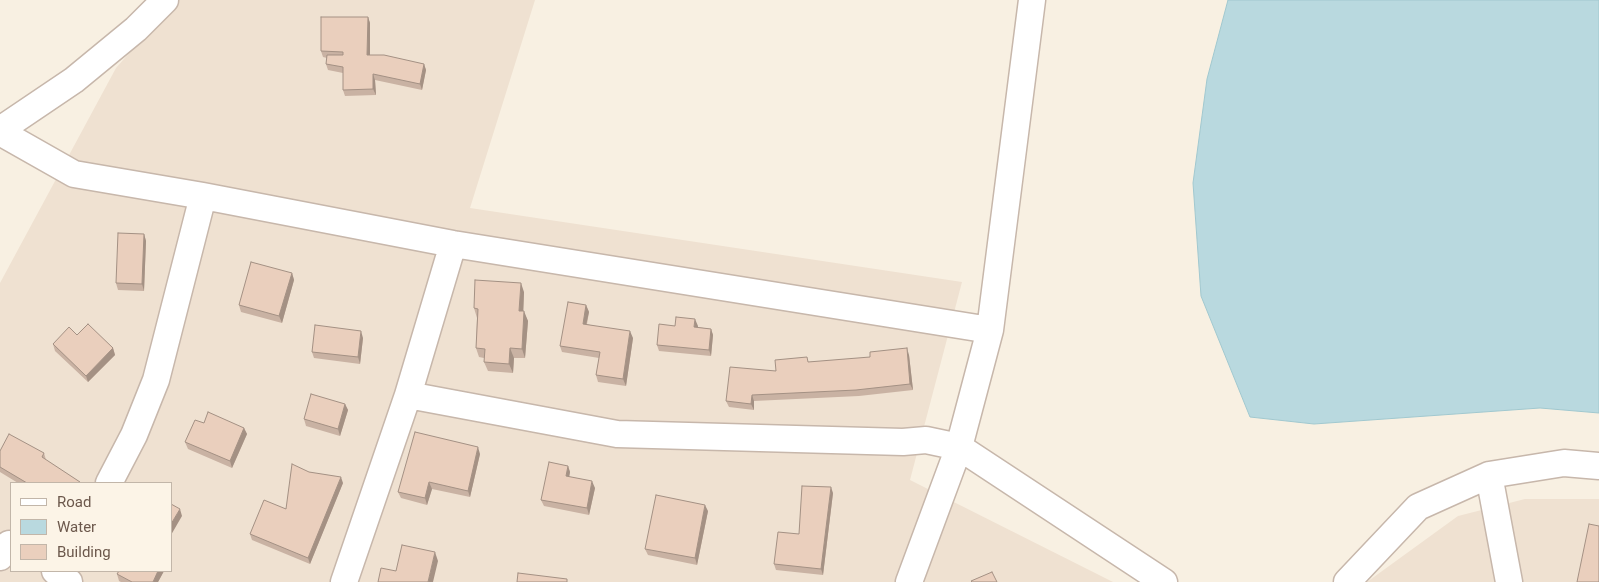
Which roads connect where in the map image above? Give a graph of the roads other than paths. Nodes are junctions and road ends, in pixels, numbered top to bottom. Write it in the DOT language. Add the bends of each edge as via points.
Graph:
graph roads {
  1 [pos="165,0"];
  2 [pos="1032,0"];
  3 [pos="0,131"];
  4 [pos="203,196"];
  5 [pos="453,244"];
  6 [pos="990,330"];
  7 [pos="408,395"];
  8 [pos="958,447"];
  9 [pos="1599,466"];
  10 [pos="1490,475"];
  11 [pos="110,482"];
  12 [pos="56,572"];
  13 [pos="69,582"];
  14 [pos="344,582"];
  15 [pos="909,582"];
  16 [pos="1164,582"];
  17 [pos="1347,582"];
  18 [pos="1509,582"];
  1 -- 3 [label="street" via="136,29 74,80"];
  2 -- 6 [label="street"];
  3 -- 4 [label="street" via="74,174"];
  4 -- 5 [label="street"];
  4 -- 11 [label="street" via="156,380 134,435"];
  5 -- 6 [label="street"];
  5 -- 7 [label="street"];
  6 -- 8 [label="street"];
  7 -- 8 [label="street" via="617,434 926,440"];
  7 -- 14 [label="street"];
  8 -- 15 [label="street"];
  8 -- 16 [label="street"];
  9 -- 10 [label="street" via="1564,463"];
  10 -- 17 [label="street" via="1418,507"];
  10 -- 18 [label="street"];
  12 -- 13 [label="street"];
}
